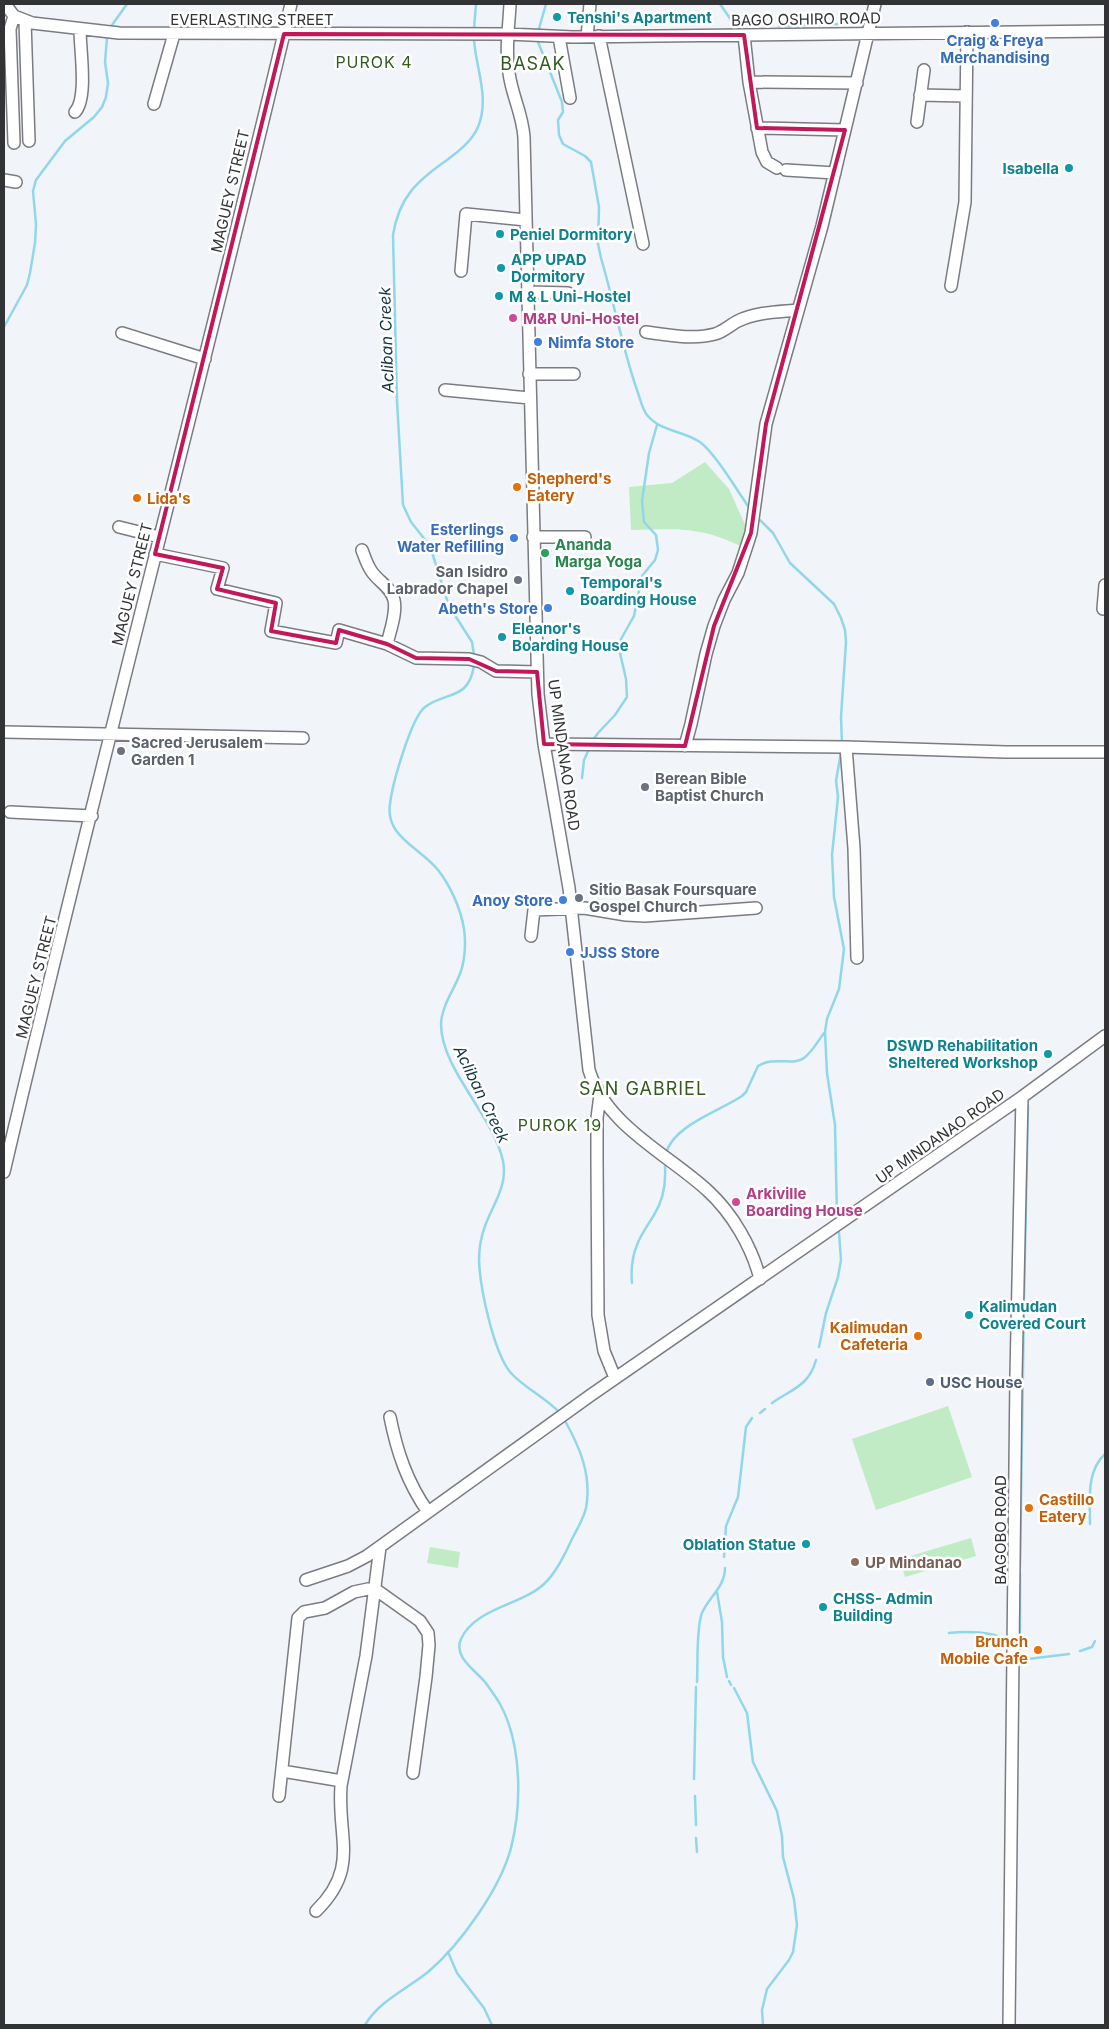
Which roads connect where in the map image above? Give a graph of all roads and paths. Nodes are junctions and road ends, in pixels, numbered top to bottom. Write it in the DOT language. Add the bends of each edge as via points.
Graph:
graph roads {
  1 [pos="5,4"];
  2 [pos="291,4"];
  3 [pos="510,4"];
  4 [pos="590,4"];
  5 [pos="875,4"];
  6 [pos="19,19"];
  7 [pos="80,30"];
  8 [pos="1105,31"];
  9 [pos="967,32"];
  10 [pos="869,33"];
  11 [pos="174,34"];
  12 [pos="284,34"];
  13 [pos="508,34"];
  14 [pos="744,34"];
  15 [pos="600,36"];
  16 [pos="559,37"];
  17 [pos="587,37"];
  18 [pos="924,70"];
  19 [pos="749,82"];
  20 [pos="857,83"];
  21 [pos="920,95"];
  22 [pos="966,96"];
  23 [pos="570,98"];
  24 [pos="154,104"];
  25 [pos="75,112"];
  26 [pos="916,122"];
  27 [pos="757,128"];
  28 [pos="845,130"];
  29 [pos="29,142"];
  30 [pos="14,143"];
  31 [pos="835,173"];
  32 [pos="4,180"];
  33 [pos="16,182"];
  34 [pos="526,220"];
  35 [pos="643,244"];
  36 [pos="461,271"];
  37 [pos="952,286"];
  38 [pos="528,292"];
  39 [pos="568,293"];
  40 [pos="798,310"];
  41 [pos="122,332"];
  42 [pos="646,332"];
  43 [pos="205,360"];
  44 [pos="530,374"];
  45 [pos="574,374"];
  46 [pos="445,390"];
  47 [pos="530,398"];
  48 [pos="119,527"];
  49 [pos="160,537"];
  50 [pos="533,537"];
  51 [pos="584,537"];
  52 [pos="362,550"];
  53 [pos="155,554"];
  54 [pos="1105,585"];
  55 [pos="1102,609"];
  56 [pos="387,644"];
  57 [pos="537,672"];
  58 [pos="4,732"];
  59 [pos="111,734"];
  60 [pos="303,738"];
  61 [pos="544,744"];
  62 [pos="684,746"];
  63 [pos="846,747"];
  64 [pos="1105,752"];
  65 [pos="10,812"];
  66 [pos="92,816"];
  67 [pos="571,908"];
  68 [pos="756,908"];
  69 [pos="531,936"];
  70 [pos="857,958"];
  71 [pos="1105,1036"];
  72 [pos="600,1094"];
  73 [pos="1022,1097"];
  74 [pos="4,1172"];
  75 [pos="763,1277"];
  76 [pos="616,1378"];
  77 [pos="390,1416"];
  78 [pos="428,1512"];
  79 [pos="380,1546"];
  80 [pos="306,1580"];
  81 [pos="375,1589"];
  82 [pos="282,1771"];
  83 [pos="413,1773"];
  84 [pos="342,1781"];
  85 [pos="279,1796"];
  86 [pos="316,1911"];
  87 [pos="1009,2025"];
  1 -- 6 [label="street"];
  2 -- 12 [label="street, MAGUEY STREET"];
  3 -- 13 [label="street, UP MINDANAO ROAD"];
  4 -- 17 [label="street"];
  5 -- 10 [label="street"];
  6 -- 7 [label="street, EVERLASTING STREET"];
  6 -- 29 [label="street"];
  6 -- 30 [label="street" via="10,29"];
  7 -- 11 [label="street, EVERLASTING STREET"];
  7 -- 25 [label="street" via="81,100"];
  8 -- 9 [label="street, BAGO OSHIRO ROAD"];
  9 -- 10 [label="street, BAGO OSHIRO ROAD"];
  9 -- 22 [label="street"];
  10 -- 14 [label="street, BAGO OSHIRO ROAD"];
  10 -- 20 [label="street"];
  11 -- 12 [label="street, EVERLASTING STREET"];
  11 -- 24 [label="street"];
  12 -- 13 [label="street, EVERLASTING STREET"];
  12 -- 43 [label="street, MAGUEY STREET"];
  13 -- 16 [label="street, BAGO OSHIRO ROAD"];
  13 -- 34 [label="street, UP MINDANAO ROAD" via="508,73 523,127"];
  14 -- 15 [label="street, BAGO OSHIRO ROAD"];
  14 -- 19 [label="street"];
  15 -- 17 [label="street, BAGO OSHIRO ROAD"];
  15 -- 35 [label="street"];
  16 -- 17 [label="street, BAGO OSHIRO ROAD"];
  16 -- 23 [label="street"];
  18 -- 21 [label="street"];
  19 -- 20 [label="street"];
  19 -- 27 [label="street"];
  20 -- 28 [label="street"];
  21 -- 22 [label="street"];
  21 -- 26 [label="street"];
  22 -- 37 [label="street" via="965,202"];
  27 -- 28 [label="street"];
  27 -- 31 [label="street" via="764,157 772,166"];
  28 -- 31 [label="street"];
  31 -- 40 [label="street"];
  32 -- 33 [label="street"];
  34 -- 36 [label="street" via="466,214"];
  34 -- 38 [label="street, UP MINDANAO ROAD"];
  38 -- 39 [label="street"];
  38 -- 44 [label="street, UP MINDANAO ROAD"];
  40 -- 42 [label="street" via="752,316 707,336"];
  40 -- 62 [label="street" via="766,424 752,533 714,626"];
  41 -- 43 [label="street"];
  43 -- 49 [label="street, MAGUEY STREET"];
  44 -- 45 [label="street"];
  44 -- 47 [label="street, UP MINDANAO ROAD"];
  46 -- 47 [label="street"];
  47 -- 50 [label="street, UP MINDANAO ROAD"];
  48 -- 49 [label="street"];
  49 -- 53 [label="street, MAGUEY STREET"];
  50 -- 51 [label="street"];
  50 -- 57 [label="street, UP MINDANAO ROAD"];
  52 -- 56 [label="street" via="368,566 386,585 394,600"];
  53 -- 56 [label="street" via="223,568 217,589 276,603 271,631 336,643 339,630"];
  53 -- 59 [label="street, MAGUEY STREET"];
  54 -- 55 [label="street"];
  56 -- 57 [label="street" via="416,658 469,659 496,671"];
  57 -- 61 [label="street, UP MINDANAO ROAD"];
  58 -- 59 [label="street"];
  59 -- 60 [label="street"];
  59 -- 66 [label="street, MAGUEY STREET"];
  61 -- 62 [label="street"];
  61 -- 67 [label="street, UP MINDANAO ROAD"];
  62 -- 63 [label="street"];
  63 -- 64 [label="street"];
  63 -- 70 [label="street" via="854,848"];
  65 -- 66 [label="street"];
  66 -- 74 [label="street, MAGUEY STREET"];
  67 -- 68 [label="street" via="635,916"];
  67 -- 69 [label="street" via="534,910"];
  67 -- 72 [label="street, UP MINDANAO ROAD" via="589,1070"];
  71 -- 73 [label="street, UP MINDANAO ROAD"];
  72 -- 75 [label="street, UP MINDANAO ROAD" via="639,1137 720,1203"];
  72 -- 76 [label="street" via="597,1118 598,1315 604,1351"];
  73 -- 75 [label="street, UP MINDANAO ROAD"];
  73 -- 87 [label="street, BAGOBO ROAD"];
  75 -- 76 [label="street"];
  76 -- 78 [label="street"];
  77 -- 78 [label="street" via="401,1462"];
  78 -- 79 [label="street"];
  79 -- 80 [label="street" via="348,1566"];
  79 -- 81 [label="street"];
  81 -- 82 [label="street" via="354,1592 325,1608 304,1612 298,1618"];
  81 -- 83 [label="street" via="420,1621 428,1633 426,1677"];
  81 -- 84 [label="street"];
  82 -- 84 [label="street"];
  82 -- 85 [label="street"];
  84 -- 86 [label="street" via="342,1870 333,1892"];
}
